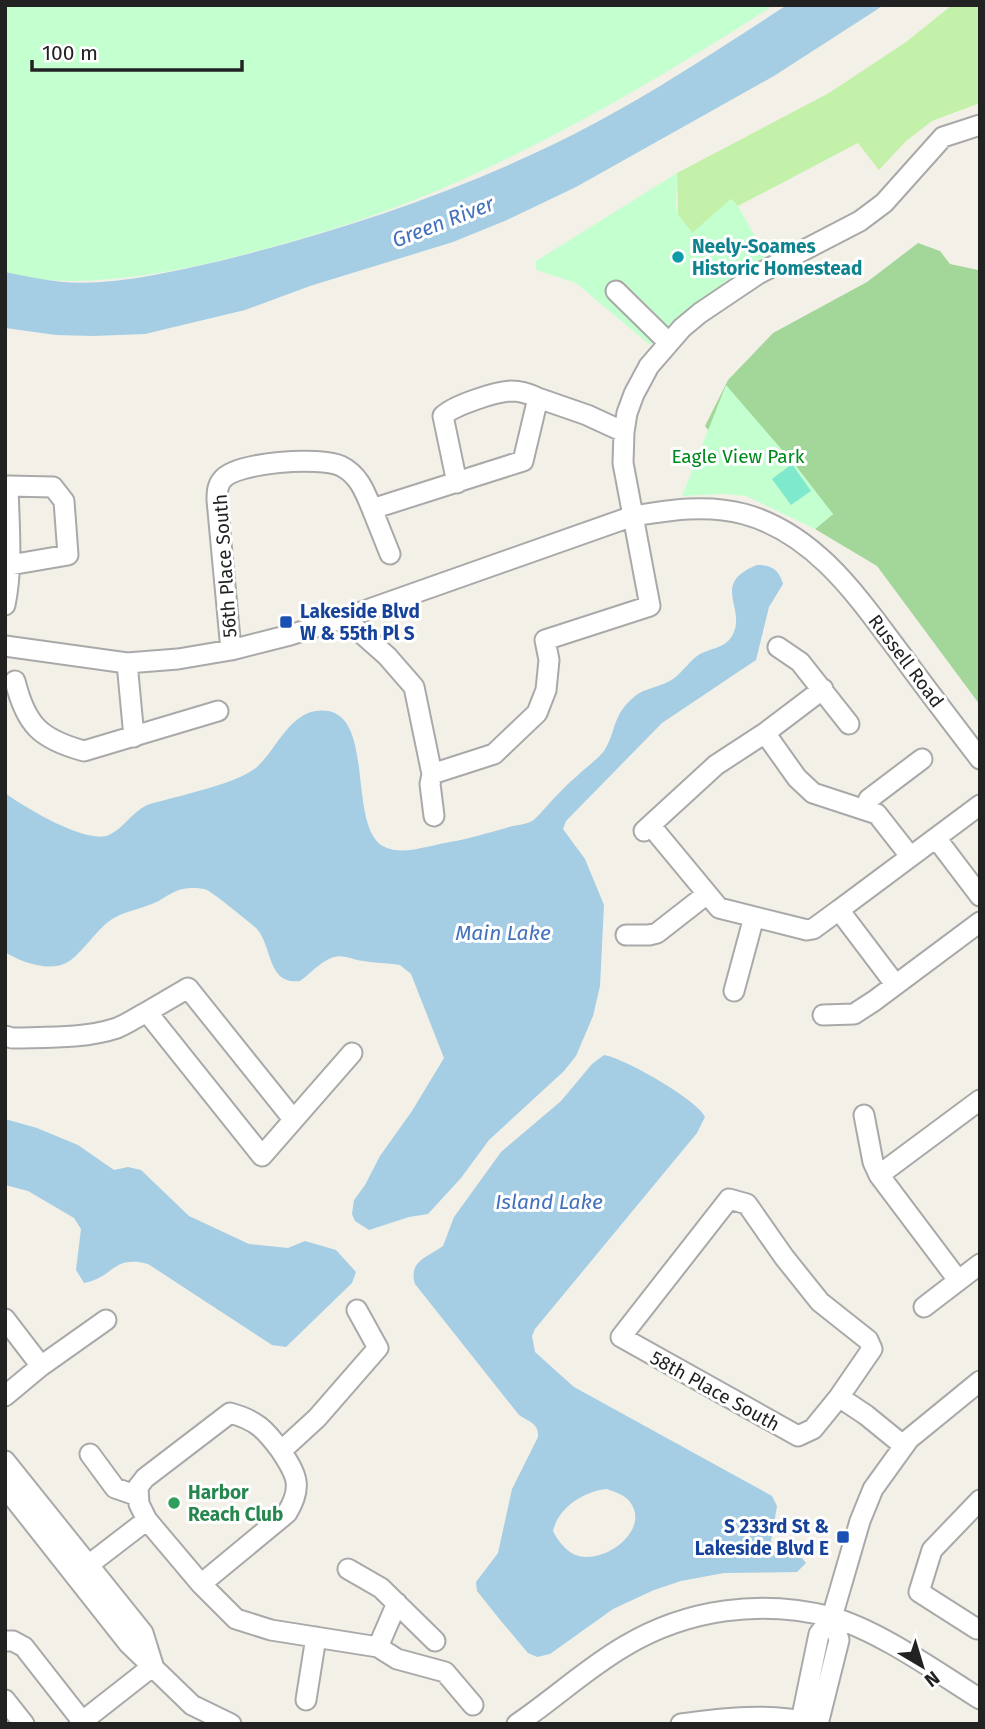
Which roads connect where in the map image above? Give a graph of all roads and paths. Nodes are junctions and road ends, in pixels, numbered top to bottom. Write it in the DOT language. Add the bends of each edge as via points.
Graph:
graph roads {
  1 [pos="980,125"];
  2 [pos="616,291"];
  3 [pos="668,342"];
  4 [pos="538,398"];
  5 [pos="624,432"];
  6 [pos="457,483"];
  7 [pos="372,509"];
  8 [pos="633,516"];
  9 [pos="390,554"];
  10 [pos="10,565"];
  11 [pos="5,605"];
  12 [pos="344,618"];
  13 [pos="5,646"];
  14 [pos="778,648"];
  15 [pos="231,650"];
  16 [pos="127,663"];
  17 [pos="15,681"];
  18 [pos="823,689"];
  19 [pos="218,711"];
  20 [pos="849,724"];
  21 [pos="765,733"];
  22 [pos="134,737"];
  23 [pos="980,759"];
  24 [pos="922,760"];
  25 [pos="432,774"];
  26 [pos="980,805"];
  27 [pos="864,809"];
  28 [pos="433,816"];
  29 [pos="936,838"];
  30 [pos="911,856"];
  31 [pos="707,894"];
  32 [pos="980,896"];
  33 [pos="839,910"];
  34 [pos="754,917"];
  35 [pos="980,922"];
  36 [pos="626,935"];
  37 [pos="895,984"];
  38 [pos="734,990"];
  39 [pos="147,1012"];
  40 [pos="823,1015"];
  41 [pos="5,1036"];
  42 [pos="352,1053"];
  43 [pos="980,1100"];
  44 [pos="864,1115"];
  45 [pos="293,1119"];
  46 [pos="879,1175"];
  47 [pos="980,1264"];
  48 [pos="958,1280"];
  49 [pos="924,1307"];
  50 [pos="357,1310"];
  51 [pos="5,1319"];
  52 [pos="106,1320"];
  53 [pos="41,1366"];
  54 [pos="978,1385"];
  55 [pos="5,1396"];
  56 [pos="839,1397"];
  57 [pos="904,1446"];
  58 [pos="281,1451"];
  59 [pos="90,1454"];
  60 [pos="5,1461"];
  61 [pos="5,1487"];
  62 [pos="138,1492"];
  63 [pos="980,1500"];
  64 [pos="147,1520"];
  65 [pos="348,1569"];
  66 [pos="81,1570"];
  67 [pos="201,1584"];
  68 [pos="397,1603"];
  69 [pos="832,1617"];
  70 [pos="976,1629"];
  71 [pos="316,1637"];
  72 [pos="5,1641"];
  73 [pos="435,1641"];
  74 [pos="378,1647"];
  75 [pos="153,1666"];
  76 [pos="980,1699"];
  77 [pos="5,1700"];
  78 [pos="306,1700"];
  79 [pos="473,1705"];
  80 [pos="81,1723"];
  81 [pos="811,1723"];
  82 [pos="24,1724"];
  83 [pos="231,1724"];
  84 [pos="517,1724"];
  85 [pos="681,1724"];
  1 -- 3 [label="street" via="943,137 884,203 860,221 740,285"];
  2 -- 3 [label="street"];
  3 -- 5 [label="street" via="634,394"];
  4 -- 5 [label="street"];
  4 -- 6 [label="street" via="523,461"];
  4 -- 6 [label="street" via="525,392 499,393 443,416"];
  5 -- 8 [label="street" via="623,463"];
  6 -- 7 [label="street"];
  7 -- 9 [label="street"];
  7 -- 15 [label="street, 56th Place South" via="358,481 329,462 292,461 251,468 230,473 220,482 217,500"];
  8 -- 12 [label="street, Russell Road"];
  8 -- 23 [label="street, Russell Road" via="709,508 744,514 804,544 855,593"];
  8 -- 25 [label="street" via="650,606 545,640 549,660 546,690 537,713 494,754"];
  10 -- 10 [label="street" via="8,486 53,487 64,501 68,555"];
  10 -- 11 [label="street"];
  12 -- 15 [label="street, Russell Road"];
  12 -- 25 [label="street" via="414,687"];
  13 -- 16 [label="street, Russell Road"];
  14 -- 18 [label="street" via="800,662"];
  15 -- 16 [label="street, Russell Road"];
  16 -- 22 [label="street"];
  17 -- 22 [label="street" via="31,724 63,745 84,751"];
  18 -- 20 [label="street"];
  18 -- 21 [label="street"];
  19 -- 22 [label="street"];
  21 -- 27 [label="street" via="813,793"];
  21 -- 31 [label="street" via="716,765 647,829"];
  24 -- 27 [label="street" via="869,799"];
  25 -- 28 [label="street"];
  26 -- 29 [label="street"];
  27 -- 30 [label="street" via="877,814"];
  29 -- 30 [label="street"];
  29 -- 32 [label="street"];
  30 -- 33 [label="street"];
  31 -- 34 [label="street" via="719,908"];
  31 -- 36 [label="street" via="657,933"];
  33 -- 34 [label="street" via="807,930"];
  33 -- 37 [label="street"];
  34 -- 38 [label="street"];
  35 -- 37 [label="street"];
  37 -- 40 [label="street" via="853,1014"];
  39 -- 41 [label="street" via="119,1027 92,1033"];
  39 -- 45 [label="street" via="188,988"];
  39 -- 45 [label="street" via="262,1156"];
  42 -- 45 [label="street"];
  43 -- 46 [label="street"];
  44 -- 46 [label="street"];
  46 -- 48 [label="street"];
  47 -- 48 [label="street"];
  48 -- 49 [label="street"];
  50 -- 58 [label="street" via="378,1348 317,1418"];
  51 -- 53 [label="street"];
  52 -- 53 [label="street"];
  53 -- 55 [label="street"];
  54 -- 57 [label="street"];
  56 -- 56 [label="street, 58th Place South" via="872,1349 868,1339 821,1301 747,1204 729,1199 621,1338 798,1436 813,1429"];
  56 -- 57 [label="street"];
  57 -- 69 [label="street" via="873,1489"];
  58 -- 62 [label="street" via="251,1419 230,1413 145,1478"];
  58 -- 67 [label="street" via="295,1476 296,1499 287,1513"];
  59 -- 62 [label="street" via="115,1488"];
  60 -- 66 [label="street"];
  61 -- 66 [label="street"];
  62 -- 64 [label="street"];
  63 -- 70 [label="street" via="932,1550 919,1592"];
  64 -- 66 [label="street"];
  64 -- 67 [label="street"];
  65 -- 68 [label="street"];
  66 -- 75 [label="street" via="129,1644"];
  67 -- 71 [label="street" via="236,1619"];
  68 -- 73 [label="street"];
  68 -- 74 [label="street"];
  69 -- 76 [label="street" via="873,1634"];
  69 -- 81 [label="street" via="819,1634"];
  69 -- 84 [label="street" via="736,1608 665,1627 624,1646"];
  71 -- 74 [label="street"];
  71 -- 78 [label="street"];
  72 -- 80 [label="street" via="24,1647"];
  74 -- 79 [label="street" via="397,1659 446,1672"];
  75 -- 80 [label="street"];
  75 -- 83 [label="street" via="192,1705"];
  77 -- 82 [label="street"];
  81 -- 85 [label="street" via="732,1717"];
}
